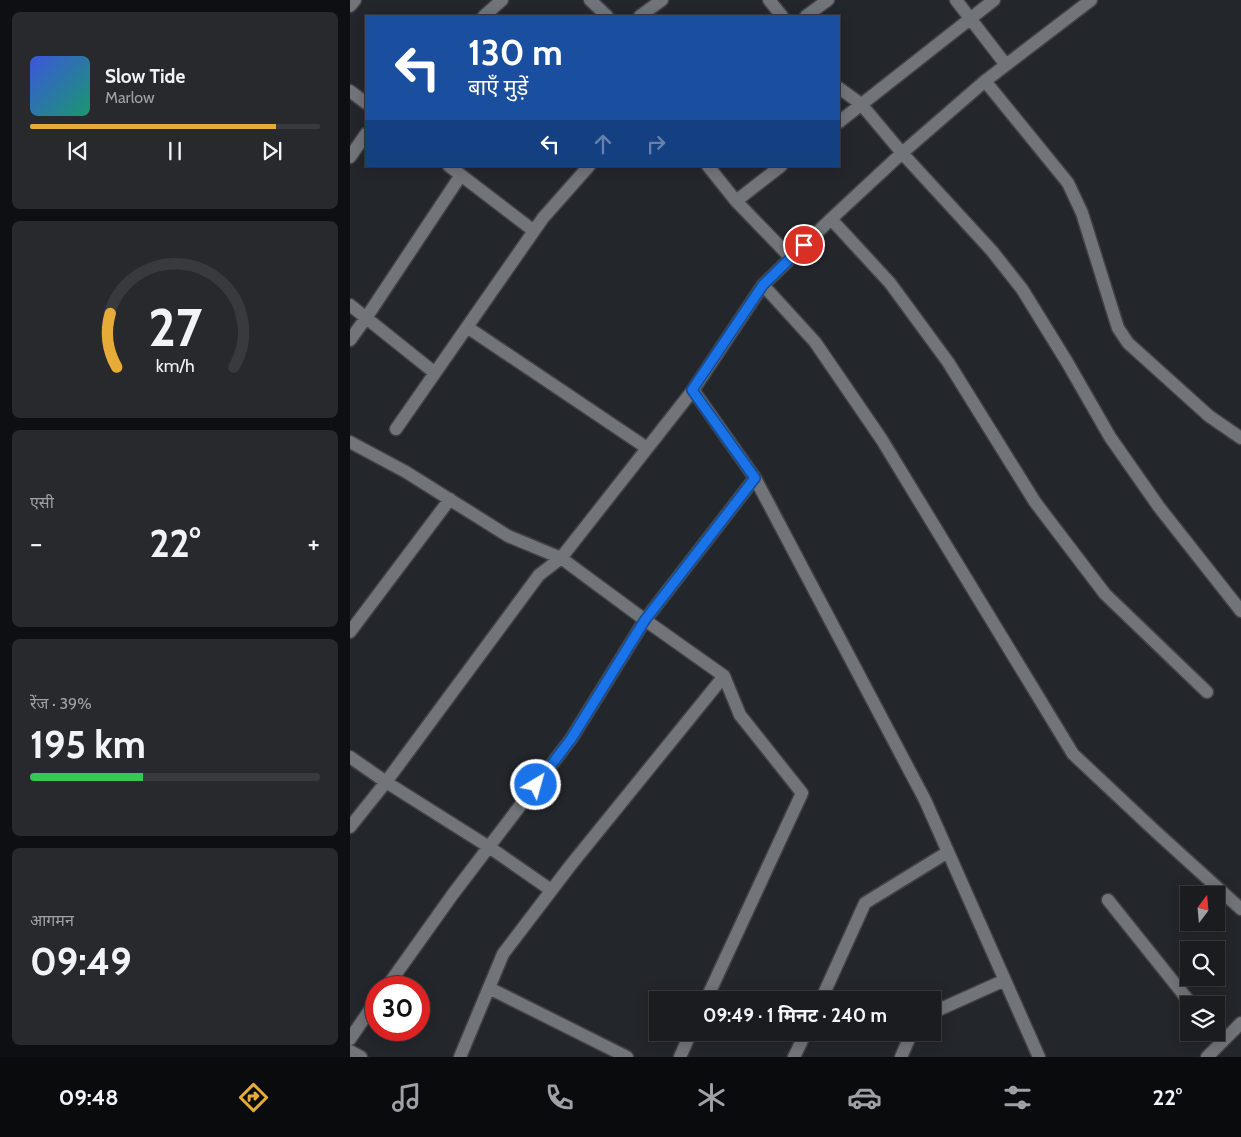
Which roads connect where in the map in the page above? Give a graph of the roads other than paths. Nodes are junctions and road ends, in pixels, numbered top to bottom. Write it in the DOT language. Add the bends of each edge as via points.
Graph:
graph roads {
  1 [pos="354,0"];
  2 [pos="502,0"];
  3 [pos="590,0"];
  4 [pos="662,0"];
  5 [pos="769,0"];
  6 [pos="828,0"];
  7 [pos="956,0"];
  8 [pos="994,0"];
  9 [pos="1091,0"];
  10 [pos="350,6"];
  11 [pos="485,15"];
  12 [pos="606,15"];
  13 [pos="641,15"];
  14 [pos="781,15"];
  15 [pos="807,15"];
  16 [pos="970,19"];
  17 [pos="1006,65"];
  18 [pos="986,81"];
  19 [pos="840,89"];
  20 [pos="350,91"];
  21 [pos="365,102"];
  22 [pos="861,104"];
  23 [pos="840,121"];
  24 [pos="365,135"];
  25 [pos="902,153"];
  26 [pos="350,157"];
  27 [pos="450,167"];
  28 [pos="588,167"];
  29 [pos="709,167"];
  30 [pos="780,167"];
  31 [pos="461,175"];
  32 [pos="736,201"];
  33 [pos="831,219"];
  34 [pos="534,231"];
  35 [pos="791,258"];
  36 [pos="763,285"];
  37 [pos="350,305"];
  38 [pos="366,318"];
  39 [pos="467,326"];
  40 [pos="350,340"];
  41 [pos="435,373"];
  42 [pos="692,390"];
  43 [pos="396,429"];
  44 [pos="1241,438"];
  45 [pos="350,442"];
  46 [pos="647,448"];
  47 [pos="755,478"];
  48 [pos="450,499"];
  49 [pos="561,558"];
  50 [pos="1241,611"];
  51 [pos="645,620"];
  52 [pos="350,632"];
  53 [pos="724,676"];
  54 [pos="1207,692"];
  55 [pos="350,757"];
  56 [pos="386,782"];
  57 [pos="350,827"];
  58 [pos="489,847"];
  59 [pos="948,852"];
  60 [pos="551,890"];
  61 [pos="1108,900"];
  62 [pos="1241,909"];
  63 [pos="395,976"];
  64 [pos="1005,980"];
  65 [pos="489,988"];
  66 [pos="710,991"];
  67 [pos="825,991"];
  68 [pos="1185,996"];
  69 [pos="941,1009"];
  70 [pos="365,1017"];
  71 [pos="1241,1023"];
  72 [pos="1225,1033"];
  73 [pos="350,1039"];
  74 [pos="688,1041"];
  75 [pos="802,1041"];
  76 [pos="908,1041"];
  77 [pos="1216,1041"];
  78 [pos="350,1051"];
  79 [pos="361,1057"];
  80 [pos="460,1057"];
  81 [pos="627,1057"];
  82 [pos="680,1057"];
  83 [pos="794,1057"];
  84 [pos="901,1057"];
  85 [pos="1039,1057"];
  86 [pos="1207,1057"];
  1 -- 10 [label="street"];
  2 -- 11 [label="street"];
  3 -- 12 [label="street"];
  4 -- 13 [label="street"];
  5 -- 14 [label="street"];
  6 -- 15 [label="street"];
  7 -- 16 [label="street"];
  8 -- 16 [label="street"];
  9 -- 17 [label="street"];
  16 -- 17 [label="street"];
  16 -- 22 [label="street"];
  17 -- 18 [label="street"];
  18 -- 25 [label="street"];
  18 -- 44 [label="street" via="1068,183 1082,213 1118,328 1128,343 1209,416"];
  19 -- 22 [label="street"];
  20 -- 21 [label="street"];
  22 -- 23 [label="street"];
  22 -- 25 [label="street"];
  24 -- 26 [label="street"];
  25 -- 33 [label="street"];
  25 -- 50 [label="street" via="992,251 1022,289 1110,437 1159,507"];
  27 -- 31 [label="street"];
  28 -- 34 [label="street"];
  29 -- 32 [label="street"];
  30 -- 32 [label="street"];
  31 -- 34 [label="street"];
  31 -- 38 [label="street"];
  32 -- 35 [label="street"];
  33 -- 35 [label="street"];
  33 -- 54 [label="street" via="890,283 948,362 1035,502 1105,594"];
  34 -- 39 [label="street"];
  35 -- 36 [label="street"];
  36 -- 42 [label="street"];
  36 -- 62 [label="street" via="815,342 882,440 1073,754"];
  37 -- 38 [label="street"];
  38 -- 40 [label="street"];
  38 -- 41 [label="street"];
  39 -- 41 [label="street"];
  39 -- 46 [label="street"];
  41 -- 43 [label="street"];
  42 -- 46 [label="street"];
  42 -- 47 [label="street"];
  45 -- 48 [label="street"];
  46 -- 49 [label="street"];
  47 -- 51 [label="street"];
  47 -- 59 [label="street" via="925,800"];
  48 -- 49 [label="street" via="508,536"];
  48 -- 52 [label="street"];
  49 -- 51 [label="street"];
  49 -- 56 [label="street" via="540,574"];
  51 -- 53 [label="street"];
  51 -- 58 [label="street" via="571,739"];
  53 -- 60 [label="street"];
  53 -- 66 [label="street" via="740,715 802,793"];
  55 -- 56 [label="street"];
  56 -- 57 [label="street"];
  56 -- 58 [label="street"];
  58 -- 60 [label="street"];
  58 -- 63 [label="street"];
  59 -- 64 [label="street"];
  59 -- 67 [label="street" via="866,903"];
  60 -- 65 [label="street" via="503,954"];
  61 -- 68 [label="street"];
  64 -- 69 [label="street"];
  64 -- 85 [label="street"];
  65 -- 80 [label="street"];
  65 -- 81 [label="street"];
  70 -- 73 [label="street"];
  71 -- 72 [label="street"];
  74 -- 82 [label="street"];
  75 -- 83 [label="street"];
  76 -- 84 [label="street"];
  77 -- 86 [label="street"];
  78 -- 79 [label="street"];
}
